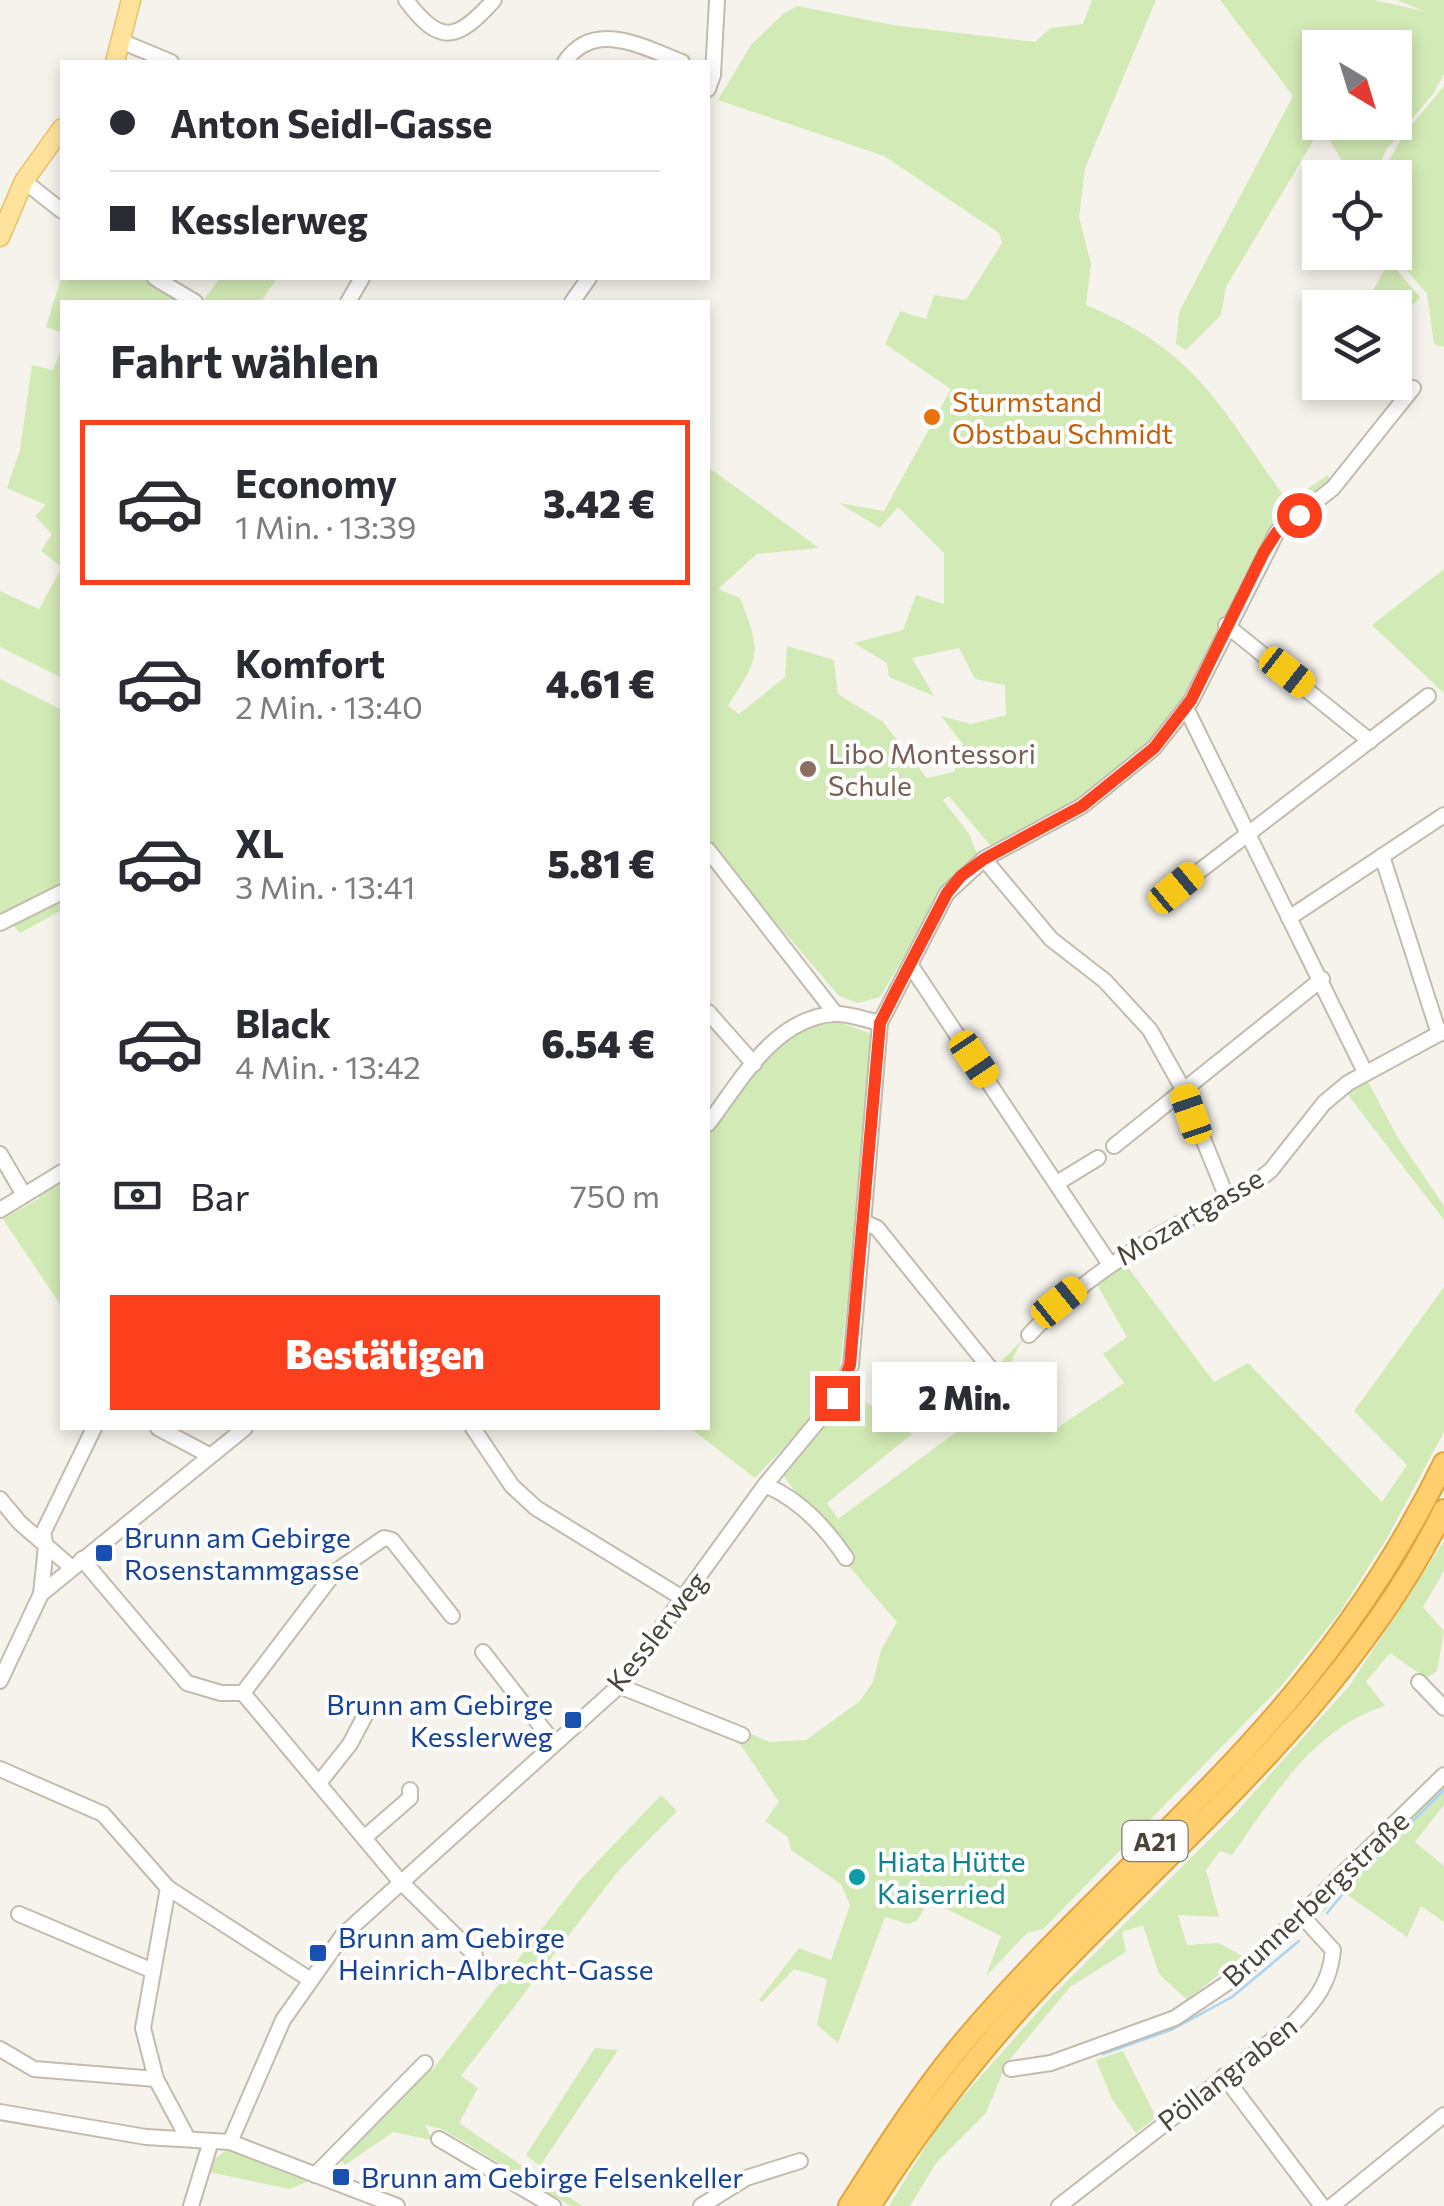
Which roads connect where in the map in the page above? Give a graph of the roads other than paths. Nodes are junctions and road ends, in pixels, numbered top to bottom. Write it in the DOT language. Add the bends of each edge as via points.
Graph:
graph roads {
  1 [pos="131,0"];
  2 [pos="406,0"];
  3 [pos="494,0"];
  4 [pos="717,0"];
  5 [pos="123,42"];
  6 [pos="116,60"];
  7 [pos="166,60"];
  8 [pos="565,60"];
  9 [pos="677,60"];
  10 [pos="710,69"];
  11 [pos="60,131"];
  12 [pos="24,181"];
  13 [pos="60,209"];
  14 [pos="0,237"];
  15 [pos="158,280"];
  16 [pos="192,300"];
  17 [pos="1414,388"];
  18 [pos="1226,625"];
  19 [pos="1428,696"];
  20 [pos="1186,708"];
  21 [pos="1370,741"];
  22 [pos="1444,815"];
  23 [pos="1244,832"];
  24 [pos="710,853"];
  25 [pos="1382,856"];
  26 [pos="984,859"];
  27 [pos="1176,888"];
  28 [pos="60,893"];
  29 [pos="1288,918"];
  30 [pos="0,924"];
  31 [pos="911,966"];
  32 [pos="1322,978"];
  33 [pos="710,1014"];
  34 [pos="834,1014"];
  35 [pos="880,1023"];
  36 [pos="1441,1032"];
  37 [pos="754,1064"];
  38 [pos="1364,1072"];
  39 [pos="1182,1089"];
  40 [pos="710,1121"];
  41 [pos="1114,1146"];
  42 [pos="0,1154"];
  43 [pos="1098,1158"];
  44 [pos="60,1173"];
  45 [pos="1057,1183"];
  46 [pos="24,1195"];
  47 [pos="1227,1198"];
  48 [pos="0,1210"];
  49 [pos="864,1222"];
  50 [pos="1109,1262"];
  51 [pos="1029,1335"];
  52 [pos="988,1368"];
  53 [pos="93,1430"];
  54 [pos="162,1430"];
  55 [pos="242,1430"];
  56 [pos="474,1430"];
  57 [pos="206,1454"];
  58 [pos="1444,1463"];
  59 [pos="765,1485"];
  60 [pos="0,1499"];
  61 [pos="1444,1510"];
  62 [pos="46,1546"];
  63 [pos="846,1558"];
  64 [pos="76,1563"];
  65 [pos="41,1594"];
  66 [pos="684,1599"];
  67 [pos="452,1616"];
  68 [pos="484,1652"];
  69 [pos="0,1681"];
  70 [pos="1419,1682"];
  71 [pos="620,1686"];
  72 [pos="243,1692"];
  73 [pos="370,1706"];
  74 [pos="1444,1708"];
  75 [pos="742,1735"];
  76 [pos="554,1743"];
  77 [pos="0,1769"];
  78 [pos="1444,1775"];
  79 [pos="319,1783"];
  80 [pos="410,1790"];
  81 [pos="364,1838"];
  82 [pos="400,1880"];
  83 [pos="168,1888"];
  84 [pos="19,1914"];
  85 [pos="1302,1916"];
  86 [pos="476,1955"];
  87 [pos="153,1971"];
  88 [pos="308,1979"];
  89 [pos="0,2048"];
  90 [pos="425,2062"];
  91 [pos="1011,2069"];
  92 [pos="1224,2076"];
  93 [pos="156,2080"];
  94 [pos="0,2112"];
  95 [pos="1444,2115"];
  96 [pos="439,2138"];
  97 [pos="188,2139"];
  98 [pos="211,2140"];
  99 [pos="230,2142"];
  100 [pos="800,2161"];
  101 [pos="316,2175"];
  102 [pos="190,2206"];
  103 [pos="398,2206"];
  104 [pos="553,2206"];
  105 [pos="702,2206"];
  106 [pos="849,2206"];
  107 [pos="870,2206"];
  108 [pos="1060,2206"];
  109 [pos="1322,2206"];
  110 [pos="1332,2206"];
  1 -- 5 [label="main road"];
  2 -- 3 [label="street" via="428,29 449,34 466,28"];
  4 -- 10 [label="street"];
  5 -- 6 [label="main road"];
  5 -- 7 [label="street"];
  8 -- 9 [label="street" via="595,37"];
  11 -- 12 [label="main road"];
  12 -- 13 [label="street"];
  12 -- 14 [label="main road"];
  15 -- 16 [label="street"];
  17 -- 18 [label="street" via="1333,488 1277,532"];
  18 -- 20 [label="street"];
  18 -- 21 [label="street"];
  19 -- 21 [label="street"];
  20 -- 23 [label="street"];
  20 -- 26 [label="street" via="1154,748 1094,797"];
  21 -- 23 [label="street"];
  22 -- 25 [label="street"];
  23 -- 27 [label="street"];
  23 -- 29 [label="street"];
  24 -- 34 [label="street"];
  25 -- 29 [label="street"];
  25 -- 36 [label="street"];
  26 -- 31 [label="street" via="947,893"];
  26 -- 39 [label="street" via="1051,939 1105,981 1150,1030"];
  28 -- 30 [label="street"];
  29 -- 32 [label="street"];
  31 -- 35 [label="street"];
  31 -- 45 [label="street"];
  32 -- 38 [label="street"];
  32 -- 39 [label="street"];
  33 -- 37 [label="street"];
  34 -- 35 [label="street"];
  34 -- 37 [label="street" via="794,1026"];
  35 -- 49 [label="street, Kesslerweg"];
  36 -- 38 [label="street, Mozartgasse"];
  37 -- 40 [label="street"];
  38 -- 47 [label="street, Mozartgasse" via="1324,1103 1271,1170"];
  39 -- 41 [label="street"];
  39 -- 47 [label="street"];
  42 -- 46 [label="street"];
  43 -- 45 [label="street"];
  44 -- 46 [label="street"];
  45 -- 50 [label="street"];
  46 -- 48 [label="street"];
  47 -- 50 [label="street, Mozartgasse"];
  49 -- 52 [label="street" via="877,1228"];
  49 -- 59 [label="street, Kesslerweg" via="850,1365 837,1398"];
  50 -- 51 [label="street, Mozartgasse"];
  53 -- 62 [label="street" via="43,1533"];
  54 -- 57 [label="street"];
  55 -- 57 [label="street"];
  56 -- 66 [label="street" via="512,1486 536,1508"];
  57 -- 64 [label="street" via="144,1514"];
  58 -- 106 [label="highway, A21" via="1366,1598 1314,1670 957,2050"];
  59 -- 63 [label="street" via="786,1494"];
  59 -- 66 [label="street, Kesslerweg"];
  60 -- 62 [label="street"];
  61 -- 107 [label="highway, A21" via="1330,1684 971,2063"];
  62 -- 64 [label="street"];
  62 -- 65 [label="street"];
  64 -- 65 [label="street"];
  64 -- 72 [label="street" via="186,1683"];
  65 -- 69 [label="street"];
  66 -- 71 [label="street, Kesslerweg"];
  67 -- 72 [label="street" via="384,1538 335,1572"];
  68 -- 76 [label="street"];
  70 -- 74 [label="street"];
  71 -- 75 [label="street"];
  71 -- 76 [label="street, Kesslerweg"];
  72 -- 79 [label="street"];
  73 -- 79 [label="street"];
  76 -- 82 [label="street, Kesslerweg"];
  77 -- 83 [label="street" via="103,1814"];
  78 -- 85 [label="street, Brunnerbergstraße"];
  79 -- 81 [label="street"];
  80 -- 81 [label="street" via="410,1798"];
  81 -- 82 [label="street"];
  82 -- 86 [label="street"];
  82 -- 88 [label="street, Kesslerweg"];
  83 -- 87 [label="street"];
  83 -- 88 [label="street"];
  84 -- 87 [label="street"];
  85 -- 91 [label="street, Brunnerbergstraße" via="1240,1975 1174,2018 1051,2063"];
  85 -- 92 [label="street, Pöllangraben" via="1332,1950 1331,1975 1293,2024"];
  87 -- 93 [label="street" via="143,2028"];
  88 -- 99 [label="street, Kesslerweg" via="261,2063"];
  89 -- 93 [label="street" via="34,2069"];
  90 -- 101 [label="street"];
  92 -- 108 [label="street, Pöllangraben"];
  92 -- 109 [label="street"];
  93 -- 97 [label="street"];
  94 -- 97 [label="street"];
  95 -- 110 [label="street"];
  96 -- 104 [label="street"];
  97 -- 98 [label="street"];
  98 -- 99 [label="street"];
  98 -- 102 [label="street"];
  99 -- 101 [label="street"];
  100 -- 105 [label="street" via="746,2178"];
  101 -- 103 [label="street"];
}
